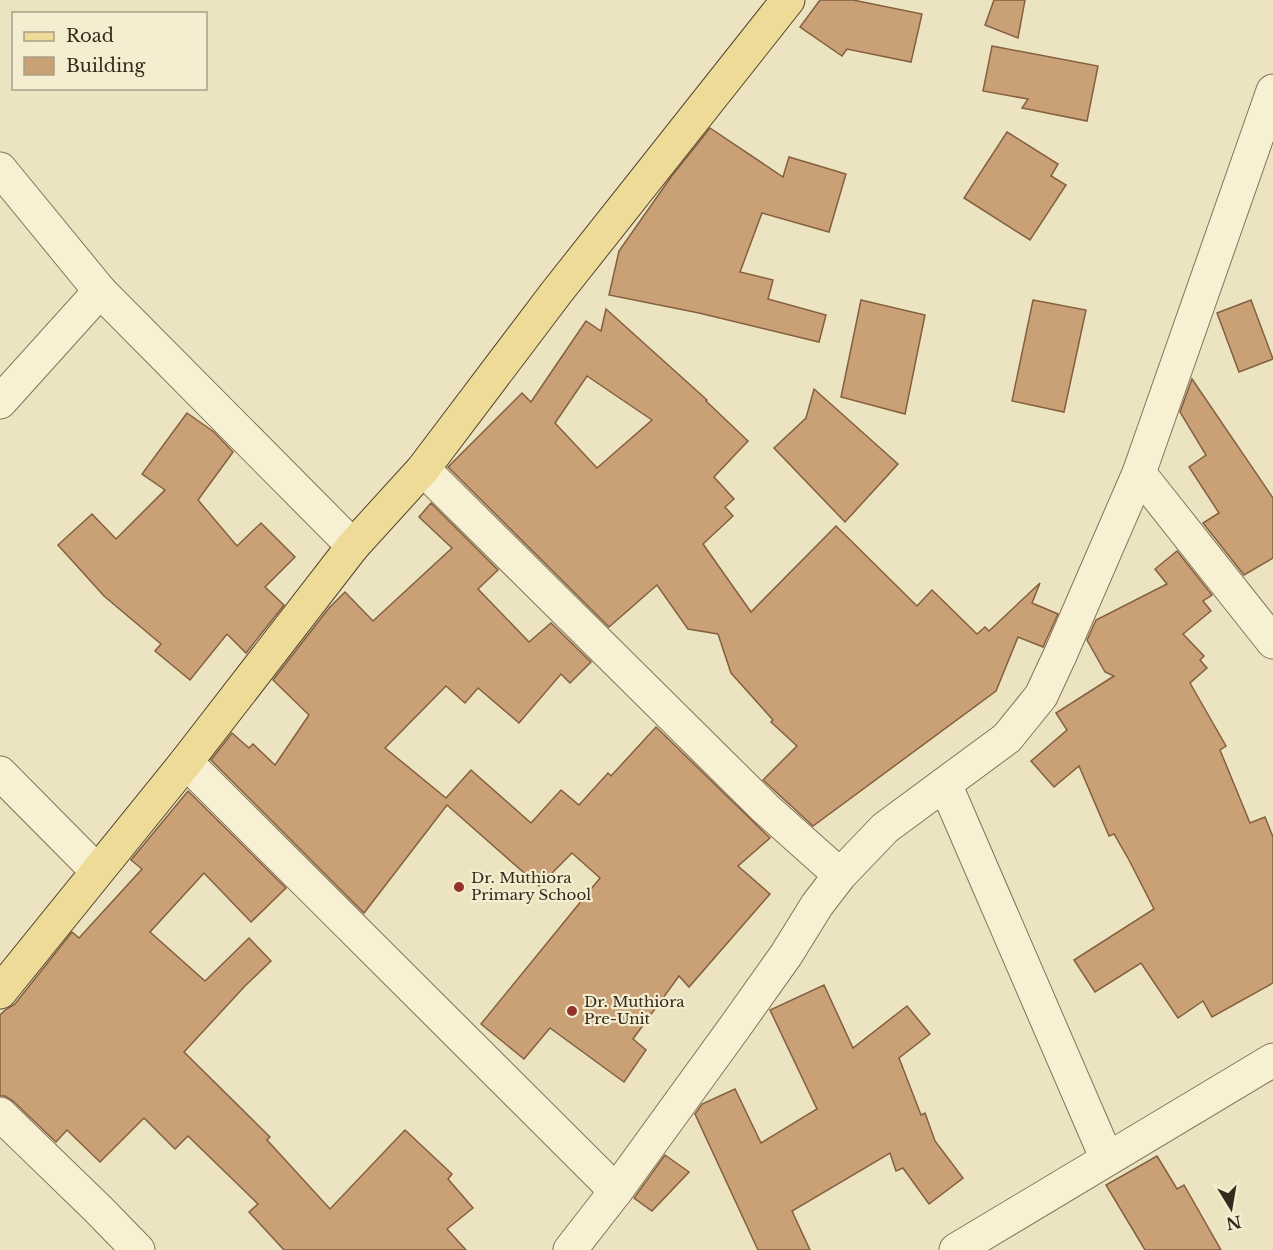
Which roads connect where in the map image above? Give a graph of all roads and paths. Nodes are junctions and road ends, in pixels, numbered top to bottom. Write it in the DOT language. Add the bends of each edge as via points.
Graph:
graph roads {
  1 [pos="788,0"];
  2 [pos="1273,91"];
  3 [pos="0,170"];
  4 [pos="100,291"];
  5 [pos="0,402"];
  6 [pos="423,469"];
  7 [pos="1139,473"];
  8 [pos="353,546"];
  9 [pos="1273,642"];
  10 [pos="186,762"];
  11 [pos="0,773"];
  12 [pos="945,784"];
  13 [pos="97,872"];
  14 [pos="840,874"];
  15 [pos="0,992"];
  16 [pos="1273,1060"];
  17 [pos="0,1114"];
  18 [pos="1107,1159"];
  19 [pos="616,1191"];
  20 [pos="138,1250"];
  21 [pos="570,1250"];
  22 [pos="956,1250"];
  1 -- 6 [label="main road" via="556,293"];
  2 -- 7 [label="street"];
  3 -- 4 [label="street"];
  4 -- 5 [label="street"];
  4 -- 8 [label="street"];
  6 -- 8 [label="main road"];
  6 -- 14 [label="street" via="765,808"];
  7 -- 9 [label="street"];
  7 -- 12 [label="street" via="1041,696 1007,738"];
  8 -- 10 [label="main road"];
  10 -- 13 [label="main road"];
  10 -- 19 [label="street"];
  11 -- 13 [label="street"];
  12 -- 14 [label="street" via="885,828"];
  12 -- 18 [label="street"];
  13 -- 15 [label="main road"];
  14 -- 19 [label="street"];
  16 -- 18 [label="street"];
  17 -- 20 [label="street"];
  18 -- 22 [label="street"];
  19 -- 21 [label="street"];
}
